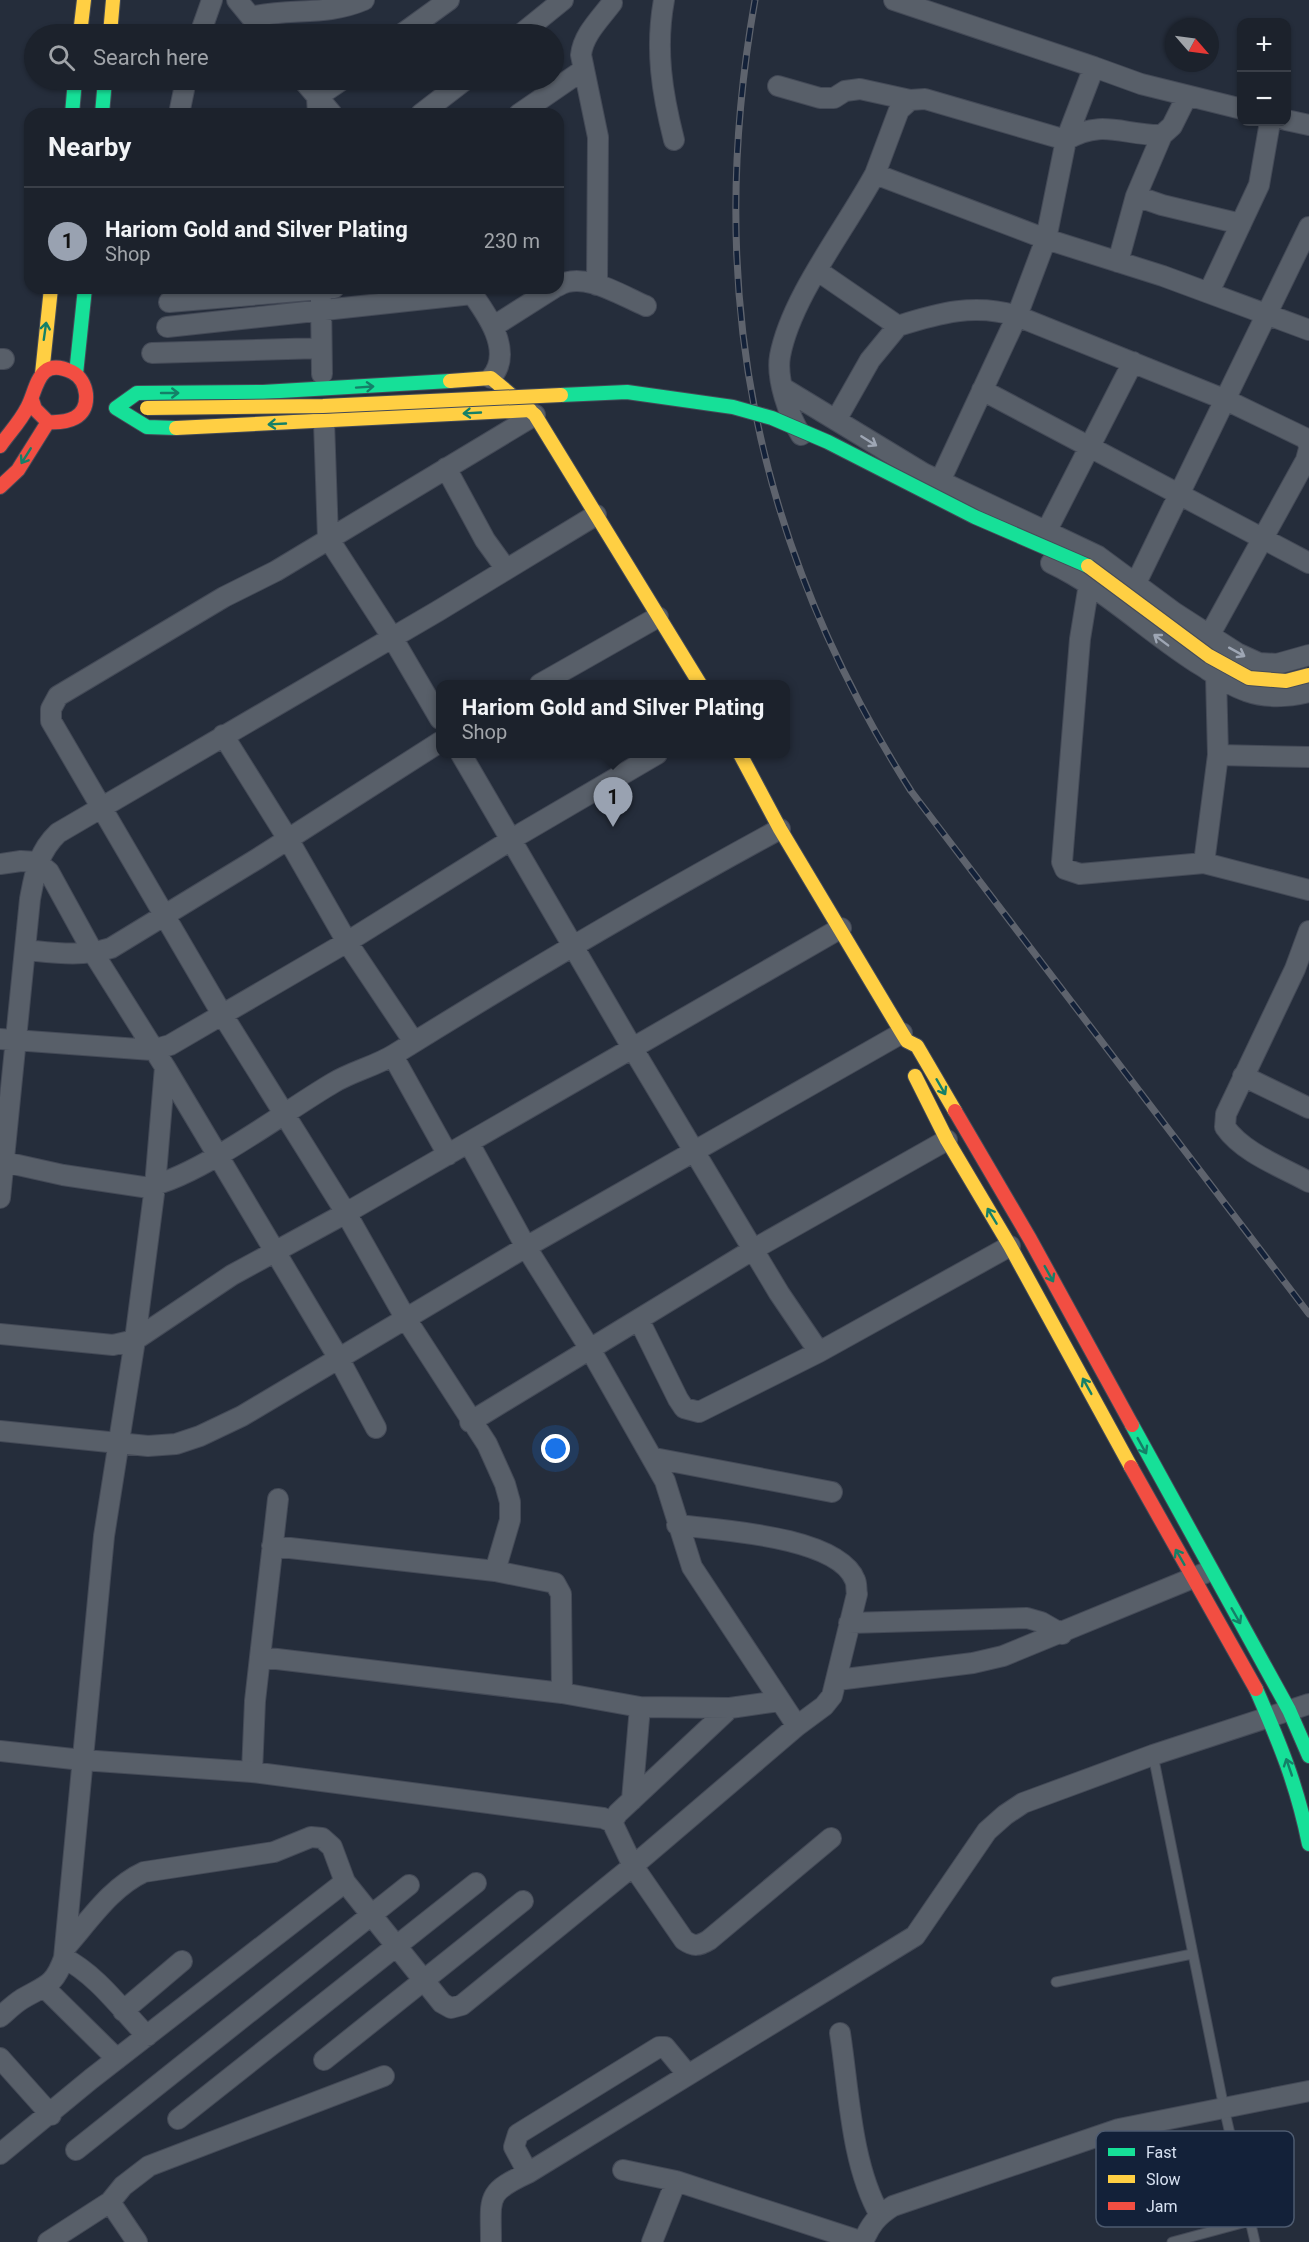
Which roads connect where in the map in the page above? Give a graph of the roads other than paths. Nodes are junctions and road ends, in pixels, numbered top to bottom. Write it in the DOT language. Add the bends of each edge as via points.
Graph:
graph roads {
  1 [pos="84,0"];
  2 [pos="113,0"];
  3 [pos="212,0"];
  4 [pos="237,0"];
  5 [pos="364,0"];
  6 [pos="449,0"];
  7 [pos="563,0"];
  8 [pos="664,0"];
  9 [pos="894,0"];
  10 [pos="612,3"];
  11 [pos="251,17"];
  12 [pos="81,24"];
  13 [pos="111,24"];
  14 [pos="204,24"];
  15 [pos="257,24"];
  16 [pos="416,24"];
  17 [pos="533,24"];
  18 [pos="1094,68"];
  19 [pos="583,70"];
  20 [pos="564,83"];
  21 [pos="778,86"];
  22 [pos="74,90"];
  23 [pos="104,90"];
  24 [pos="184,90"];
  25 [pos="309,90"];
  26 [pos="333,90"];
  27 [pos="452,90"];
  28 [pos="554,90"];
  29 [pos="1186,96"];
  30 [pos="910,100"];
  31 [pos="318,106"];
  32 [pos="73,108"];
  33 [pos="103,108"];
  34 [pos="179,108"];
  35 [pos="429,108"];
  36 [pos="528,108"];
  37 [pos="1237,108"];
  38 [pos="1291,121"];
  39 [pos="1309,125"];
  40 [pos="1269,126"];
  41 [pos="1162,135"];
  42 [pos="674,140"];
  43 [pos="1066,140"];
  44 [pos="875,174"];
  45 [pos="1136,196"];
  46 [pos="1241,224"];
  47 [pos="1307,238"];
  48 [pos="1046,239"];
  49 [pos="1118,262"];
  50 [pos="818,271"];
  51 [pos="564,282"];
  52 [pos="597,285"];
  53 [pos="1209,292"];
  54 [pos="50,294"];
  55 [pos="84,294"];
  56 [pos="196,294"];
  57 [pos="324,294"];
  58 [pos="448,294"];
  59 [pos="472,294"];
  60 [pos="545,294"];
  61 [pos="170,295"];
  62 [pos="646,306"];
  63 [pos="321,311"];
  64 [pos="1267,313"];
  65 [pos="1017,316"];
  66 [pos="494,326"];
  67 [pos="898,326"];
  68 [pos="167,327"];
  69 [pos="1309,330"];
  70 [pos="321,348"];
  71 [pos="1133,362"];
  72 [pos="42,374"];
  73 [pos="76,374"];
  74 [pos="322,374"];
  75 [pos="491,378"];
  76 [pos="783,388"];
  77 [pos="982,390"];
  78 [pos="32,400"];
  79 [pos="1226,400"];
  80 [pos="100,407"];
  81 [pos="533,412"];
  82 [pos="836,420"];
  83 [pos="48,422"];
  84 [pos="324,422"];
  85 [pos="1308,442"];
  86 [pos="0,446"];
  87 [pos="1090,448"];
  88 [pos="446,468"];
  89 [pos="940,482"];
  90 [pos="0,487"];
  91 [pos="1178,495"];
  92 [pos="596,515"];
  93 [pos="1046,532"];
  94 [pos="328,538"];
  95 [pos="1263,539"];
  96 [pos="1309,563"];
  97 [pos="506,569"];
  98 [pos="1136,583"];
  99 [pos="1089,584"];
  100 [pos="658,617"];
  101 [pos="1209,636"];
  102 [pos="392,637"];
  103 [pos="1309,655"];
  104 [pos="1215,675"];
  105 [pos="1309,675"];
  106 [pos="547,680"];
  107 [pos="697,680"];
  108 [pos="1309,692"];
  109 [pos="436,711"];
  110 [pos="223,735"];
  111 [pos="436,745"];
  112 [pos="1218,755"];
  113 [pos="1309,757"];
  114 [pos="464,758"];
  115 [pos="649,758"];
  116 [pos="743,758"];
  117 [pos="102,806"];
  118 [pos="780,829"];
  119 [pos="288,838"];
  120 [pos="511,839"];
  121 [pos="37,862"];
  122 [pos="1204,862"];
  123 [pos="0,864"];
  124 [pos="1309,890"];
  125 [pos="166,914"];
  126 [pos="841,928"];
  127 [pos="1309,931"];
  128 [pos="347,942"];
  129 [pos="574,944"];
  130 [pos="26,950"];
  131 [pos="93,954"];
  132 [pos="1302,972"];
  133 [pos="222,1014"];
  134 [pos="7,1039"];
  135 [pos="414,1042"];
  136 [pos="633,1049"];
  137 [pos="906,1049"];
  138 [pos="152,1050"];
  139 [pos="393,1056"];
  140 [pos="165,1067"];
  141 [pos="1243,1076"];
  142 [pos="1309,1108"];
  143 [pos="283,1114"];
  144 [pos="947,1140"];
  145 [pos="469,1143"];
  146 [pos="695,1151"];
  147 [pos="217,1155"];
  148 [pos="448,1155"];
  149 [pos="2,1161"];
  150 [pos="1309,1182"];
  151 [pos="155,1186"];
  152 [pos="0,1197"];
  153 [pos="346,1214"];
  154 [pos="1010,1246"];
  155 [pos="526,1247"];
  156 [pos="754,1249"];
  157 [pos="274,1252"];
  158 [pos="406,1318"];
  159 [pos="639,1320"];
  160 [pos="0,1334"];
  161 [pos="135,1340"];
  162 [pos="590,1349"];
  163 [pos="819,1352"];
  164 [pos="338,1357"];
  165 [pos="470,1422"];
  166 [pos="376,1428"];
  167 [pos="0,1431"];
  168 [pos="119,1441"];
  169 [pos="654,1458"];
  170 [pos="832,1492"];
  171 [pos="278,1499"];
  172 [pos="677,1525"];
  173 [pos="272,1546"];
  174 [pos="495,1571"];
  175 [pos="1201,1574"];
  176 [pos="849,1623"];
  177 [pos="1062,1634"];
  178 [pos="260,1657"];
  179 [pos="837,1680"];
  180 [pos="562,1693"];
  181 [pos="779,1701"];
  182 [pos="1309,1704"];
  183 [pos="640,1707"];
  184 [pos="730,1708"];
  185 [pos="1289,1710"];
  186 [pos="1269,1716"];
  187 [pos="797,1726"];
  188 [pos="0,1751"];
  189 [pos="1153,1755"];
  190 [pos="1309,1756"];
  191 [pos="82,1760"];
  192 [pos="252,1772"];
  193 [pos="632,1800"];
  194 [pos="612,1822"];
  195 [pos="831,1838"];
  196 [pos="1309,1844"];
  197 [pos="633,1866"];
  198 [pos="345,1882"];
  199 [pos="476,1883"];
  200 [pos="409,1885"];
  201 [pos="523,1901"];
  202 [pos="373,1915"];
  203 [pos="398,1947"];
  204 [pos="64,1953"];
  205 [pos="1192,1954"];
  206 [pos="182,1960"];
  207 [pos="425,1981"];
  208 [pos="1056,1982"];
  209 [pos="45,1988"];
  210 [pos="123,2011"];
  211 [pos="0,2017"];
  212 [pos="840,2033"];
  213 [pos="147,2036"];
  214 [pos="0,2058"];
  215 [pos="117,2059"];
  216 [pos="324,2060"];
  217 [pos="688,2075"];
  218 [pos="384,2076"];
  219 [pos="1309,2091"];
  220 [pos="1224,2108"];
  221 [pos="51,2115"];
  222 [pos="178,2119"];
  223 [pos="1113,2131"];
  224 [pos="1229,2131"];
  225 [pos="1096,2137"];
  226 [pos="76,2150"];
  227 [pos="0,2154"];
  228 [pos="623,2170"];
  229 [pos="528,2173"];
  230 [pos="676,2181"];
  231 [pos="110,2202"];
  232 [pos="879,2215"];
  233 [pos="1228,2227"];
  234 [pos="1251,2227"];
  235 [pos="48,2242"];
  236 [pos="137,2242"];
  237 [pos="490,2242"];
  238 [pos="652,2242"];
  239 [pos="863,2242"];
  240 [pos="1172,2242"];
  241 [pos="1255,2242"];
  1 -- 12 [label="street"];
  2 -- 13 [label="street"];
  3 -- 14 [label="street"];
  4 -- 11 [label="street"];
  5 -- 11 [label="street" via="332,11"];
  6 -- 16 [label="street"];
  7 -- 17 [label="street"];
  8 -- 42 [label="street" via="658,50"];
  9 -- 18 [label="street"];
  10 -- 19 [label="street" via="582,46"];
  11 -- 15 [label="street"];
  18 -- 29 [label="street"];
  18 -- 43 [label="street"];
  19 -- 20 [label="street"];
  19 -- 52 [label="street" via="598,137"];
  21 -- 30 [label="street" via="820,98 834,98 845,91 860,89"];
  22 -- 32 [label="street"];
  23 -- 33 [label="street"];
  24 -- 34 [label="street"];
  25 -- 31 [label="street"];
  26 -- 31 [label="street"];
  27 -- 35 [label="street"];
  28 -- 36 [label="street"];
  29 -- 37 [label="street"];
  29 -- 41 [label="street" via="1172,126"];
  30 -- 43 [label="street" via="925,99"];
  30 -- 44 [label="street" via="899,110"];
  38 -- 39 [label="street"];
  40 -- 46 [label="street" via="1259,185"];
  41 -- 43 [label="street" via="1107,128 1083,130"];
  41 -- 45 [label="street"];
  43 -- 48 [label="street"];
  44 -- 48 [label="street"];
  44 -- 50 [label="street"];
  45 -- 46 [label="street"];
  45 -- 49 [label="street"];
  46 -- 53 [label="street"];
  47 -- 64 [label="street"];
  48 -- 49 [label="street"];
  48 -- 65 [label="street"];
  49 -- 53 [label="street"];
  50 -- 67 [label="street"];
  50 -- 76 [label="street" via="799,304 782,350"];
  51 -- 52 [label="street"];
  52 -- 62 [label="street"];
  53 -- 64 [label="street"];
  72 -- 54 [label="street, one-way"];
  55 -- 73 [label="street"];
  56 -- 61 [label="street"];
  57 -- 63 [label="street"];
  58 -- 63 [label="street"];
  59 -- 66 [label="street"];
  60 -- 66 [label="street"];
  61 -- 68 [label="street"];
  63 -- 68 [label="street"];
  63 -- 70 [label="street"];
  64 -- 69 [label="street"];
  64 -- 79 [label="street"];
  65 -- 67 [label="street" via="994,309 975,309 945,312"];
  65 -- 71 [label="street"];
  65 -- 77 [label="street"];
  66 -- 75 [label="street" via="500,362"];
  67 -- 82 [label="street" via="870,360"];
  68 -- 70 [label="street" via="157,353"];
  70 -- 74 [label="street"];
  71 -- 79 [label="street"];
  71 -- 87 [label="street"];
  72 -- 73 [label="street" via="60,368"];
  72 -- 78 [label="street" via="36,381"];
  73 -- 80 [label="street"];
  80 -- 75 [label="street, one-way" via="137,393 263,392"];
  75 -- 81 [label="street"];
  76 -- 82 [label="street"];
  76 -- 99 [label="street" via="796,426 814,446 910,498"];
  77 -- 87 [label="street"];
  77 -- 89 [label="street"];
  78 -- 83 [label="street"];
  78 -- 86 [label="street"];
  79 -- 85 [label="street"];
  79 -- 91 [label="street"];
  80 -- 83 [label="street" via="67,423"];
  84 -- 80 [label="street, one-way" via="147,427"];
  80 -- 105 [label="street, bridge" via="324,406 627,392 733,406 828,442 975,517 1083,563 1209,656 1249,678 1286,681"];
  81 -- 84 [label="street, one-way"];
  81 -- 88 [label="street"];
  81 -- 92 [label="street"];
  82 -- 89 [label="street, one-way"];
  83 -- 90 [label="street, one-way" via="18,470"];
  84 -- 94 [label="street"];
  85 -- 95 [label="street"];
  87 -- 91 [label="street"];
  87 -- 93 [label="street"];
  88 -- 94 [label="street"];
  88 -- 97 [label="street" via="485,540"];
  89 -- 93 [label="street"];
  91 -- 95 [label="street"];
  91 -- 98 [label="street"];
  92 -- 97 [label="street"];
  92 -- 100 [label="street"];
  93 -- 98 [label="street" via="1098,556"];
  94 -- 102 [label="street"];
  94 -- 117 [label="street" via="58,696 51,709 51,721"];
  95 -- 96 [label="street"];
  95 -- 101 [label="street"];
  97 -- 102 [label="street"];
  98 -- 101 [label="street"];
  104 -- 99 [label="street, one-way" via="1165,643"];
  99 -- 122 [label="street" via="1080,639 1062,862 1065,869 1080,874"];
  100 -- 106 [label="street"];
  100 -- 107 [label="street"];
  101 -- 103 [label="street, one-way" via="1259,663 1277,664"];
  102 -- 109 [label="street"];
  102 -- 110 [label="street"];
  104 -- 108 [label="street" via="1247,692 1272,696"];
  104 -- 112 [label="street"];
  110 -- 117 [label="street"];
  110 -- 119 [label="street"];
  111 -- 119 [label="street"];
  112 -- 113 [label="street"];
  112 -- 122 [label="street"];
  114 -- 120 [label="street"];
  115 -- 120 [label="street"];
  116 -- 118 [label="street"];
  117 -- 121 [label="street" via="58,832"];
  117 -- 125 [label="street"];
  118 -- 126 [label="street"];
  118 -- 129 [label="street"];
  119 -- 125 [label="street"];
  119 -- 128 [label="street"];
  120 -- 128 [label="street"];
  120 -- 129 [label="street"];
  121 -- 123 [label="street"];
  121 -- 130 [label="street"];
  121 -- 131 [label="street" via="50,872"];
  122 -- 124 [label="street"];
  125 -- 131 [label="street" via="111,948"];
  125 -- 133 [label="street"];
  126 -- 136 [label="street"];
  126 -- 137 [label="street"];
  127 -- 132 [label="street"];
  128 -- 133 [label="street"];
  128 -- 135 [label="street"];
  129 -- 135 [label="street"];
  129 -- 136 [label="street"];
  130 -- 131 [label="street"];
  130 -- 134 [label="street"];
  131 -- 138 [label="street"];
  132 -- 141 [label="street"];
  133 -- 138 [label="street" via="170,1045"];
  133 -- 143 [label="street"];
  134 -- 138 [label="street"];
  134 -- 149 [label="street"];
  135 -- 139 [label="street"];
  136 -- 145 [label="street"];
  136 -- 146 [label="street"];
  137 -- 144 [label="street"];
  137 -- 146 [label="street"];
  137 -- 175 [label="street, one-way" via="917,1047 1030,1239"];
  138 -- 140 [label="street"];
  139 -- 143 [label="street" via="336,1081"];
  139 -- 148 [label="street"];
  140 -- 147 [label="street"];
  140 -- 151 [label="street"];
  141 -- 142 [label="street"];
  141 -- 150 [label="street" via="1226,1114 1225,1127 1231,1137"];
  143 -- 147 [label="street"];
  143 -- 153 [label="street"];
  154 -- 144 [label="street, one-way"];
  144 -- 156 [label="street"];
  145 -- 148 [label="street"];
  145 -- 155 [label="street"];
  146 -- 155 [label="street"];
  146 -- 156 [label="street"];
  147 -- 151 [label="street"];
  147 -- 157 [label="street"];
  148 -- 153 [label="street"];
  149 -- 151 [label="street" via="63,1175"];
  149 -- 152 [label="street"];
  151 -- 161 [label="street"];
  153 -- 157 [label="street"];
  153 -- 158 [label="street"];
  154 -- 163 [label="street"];
  175 -- 154 [label="street, one-way"];
  155 -- 158 [label="street"];
  155 -- 162 [label="street"];
  156 -- 159 [label="street"];
  156 -- 163 [label="street"];
  157 -- 161 [label="street" via="232,1275"];
  157 -- 164 [label="street"];
  158 -- 164 [label="street"];
  158 -- 165 [label="street"];
  159 -- 162 [label="street"];
  159 -- 163 [label="street" via="678,1399 690,1411 711,1407"];
  160 -- 161 [label="street" via="113,1345"];
  161 -- 168 [label="street"];
  162 -- 165 [label="street"];
  162 -- 169 [label="street"];
  164 -- 166 [label="street"];
  164 -- 168 [label="street" via="242,1416 200,1436 176,1444 148,1446"];
  165 -- 174 [label="street" via="487,1444 510,1502 510,1520"];
  167 -- 168 [label="street"];
  168 -- 191 [label="street" via="104,1536"];
  169 -- 170 [label="street"];
  169 -- 172 [label="street"];
  171 -- 173 [label="street"];
  172 -- 176 [label="street" via="783,1538 830,1557 847,1569 855,1581 857,1594"];
  172 -- 181 [label="street" via="692,1567"];
  173 -- 174 [label="street"];
  173 -- 178 [label="street"];
  174 -- 180 [label="street" via="555,1583 561,1594"];
  175 -- 177 [label="street"];
  175 -- 185 [label="street, one-way"];
  175 -- 186 [label="street"];
  176 -- 177 [label="street" via="1027,1618"];
  176 -- 179 [label="street"];
  177 -- 179 [label="street" via="974,1664"];
  178 -- 180 [label="street"];
  178 -- 192 [label="street"];
  179 -- 187 [label="street" via="824,1706"];
  180 -- 183 [label="street"];
  181 -- 184 [label="street"];
  181 -- 187 [label="street"];
  182 -- 185 [label="street"];
  183 -- 184 [label="street"];
  183 -- 193 [label="street"];
  184 -- 193 [label="street"];
  185 -- 186 [label="street"];
  185 -- 190 [label="street"];
  186 -- 189 [label="street"];
  196 -- 186 [label="street, one-way" via="1299,1796"];
  187 -- 197 [label="street"];
  188 -- 191 [label="street"];
  189 -- 205 [label="lane"];
  189 -- 217 [label="street" via="1023,1803 1005,1815 969,1854 915,1936"];
  191 -- 192 [label="street"];
  191 -- 204 [label="street"];
  192 -- 194 [label="street" via="591,1816"];
  193 -- 194 [label="street"];
  194 -- 197 [label="street"];
  195 -- 197 [label="street" via="700,1945 684,1940"];
  197 -- 207 [label="street" via="462,2005 451,2008 442,2003"];
  198 -- 202 [label="street"];
  198 -- 204 [label="street" via="332,1847 322,1838 311,1838 274,1852 144,1872 127,1879 114,1892"];
  198 -- 213 [label="street"];
  199 -- 203 [label="street"];
  200 -- 202 [label="street"];
  201 -- 207 [label="street"];
  202 -- 203 [label="street"];
  202 -- 226 [label="street"];
  203 -- 207 [label="street"];
  203 -- 222 [label="street"];
  204 -- 209 [label="street" via="59,1971"];
  204 -- 210 [label="street"];
  205 -- 208 [label="lane"];
  205 -- 220 [label="lane"];
  206 -- 210 [label="street"];
  207 -- 216 [label="street"];
  209 -- 211 [label="street" via="22,1999"];
  209 -- 215 [label="street"];
  210 -- 213 [label="street"];
  212 -- 232 [label="street" via="862,2172"];
  213 -- 215 [label="street"];
  214 -- 221 [label="street"];
  215 -- 221 [label="street"];
  217 -- 229 [label="street"];
  217 -- 229 [label="street" via="665,2047 639,2060 519,2134 514,2147"];
  218 -- 231 [label="street" via="149,2166"];
  219 -- 220 [label="street"];
  220 -- 223 [label="street"];
  220 -- 224 [label="lane"];
  221 -- 227 [label="street"];
  225 -- 232 [label="street" via="893,2206"];
  228 -- 230 [label="street"];
  229 -- 237 [label="street" via="495,2192"];
  230 -- 238 [label="street"];
  230 -- 239 [label="street"];
  231 -- 235 [label="street"];
  231 -- 236 [label="street"];
  232 -- 239 [label="street"];
  233 -- 240 [label="lane"];
  234 -- 241 [label="lane"];
}
